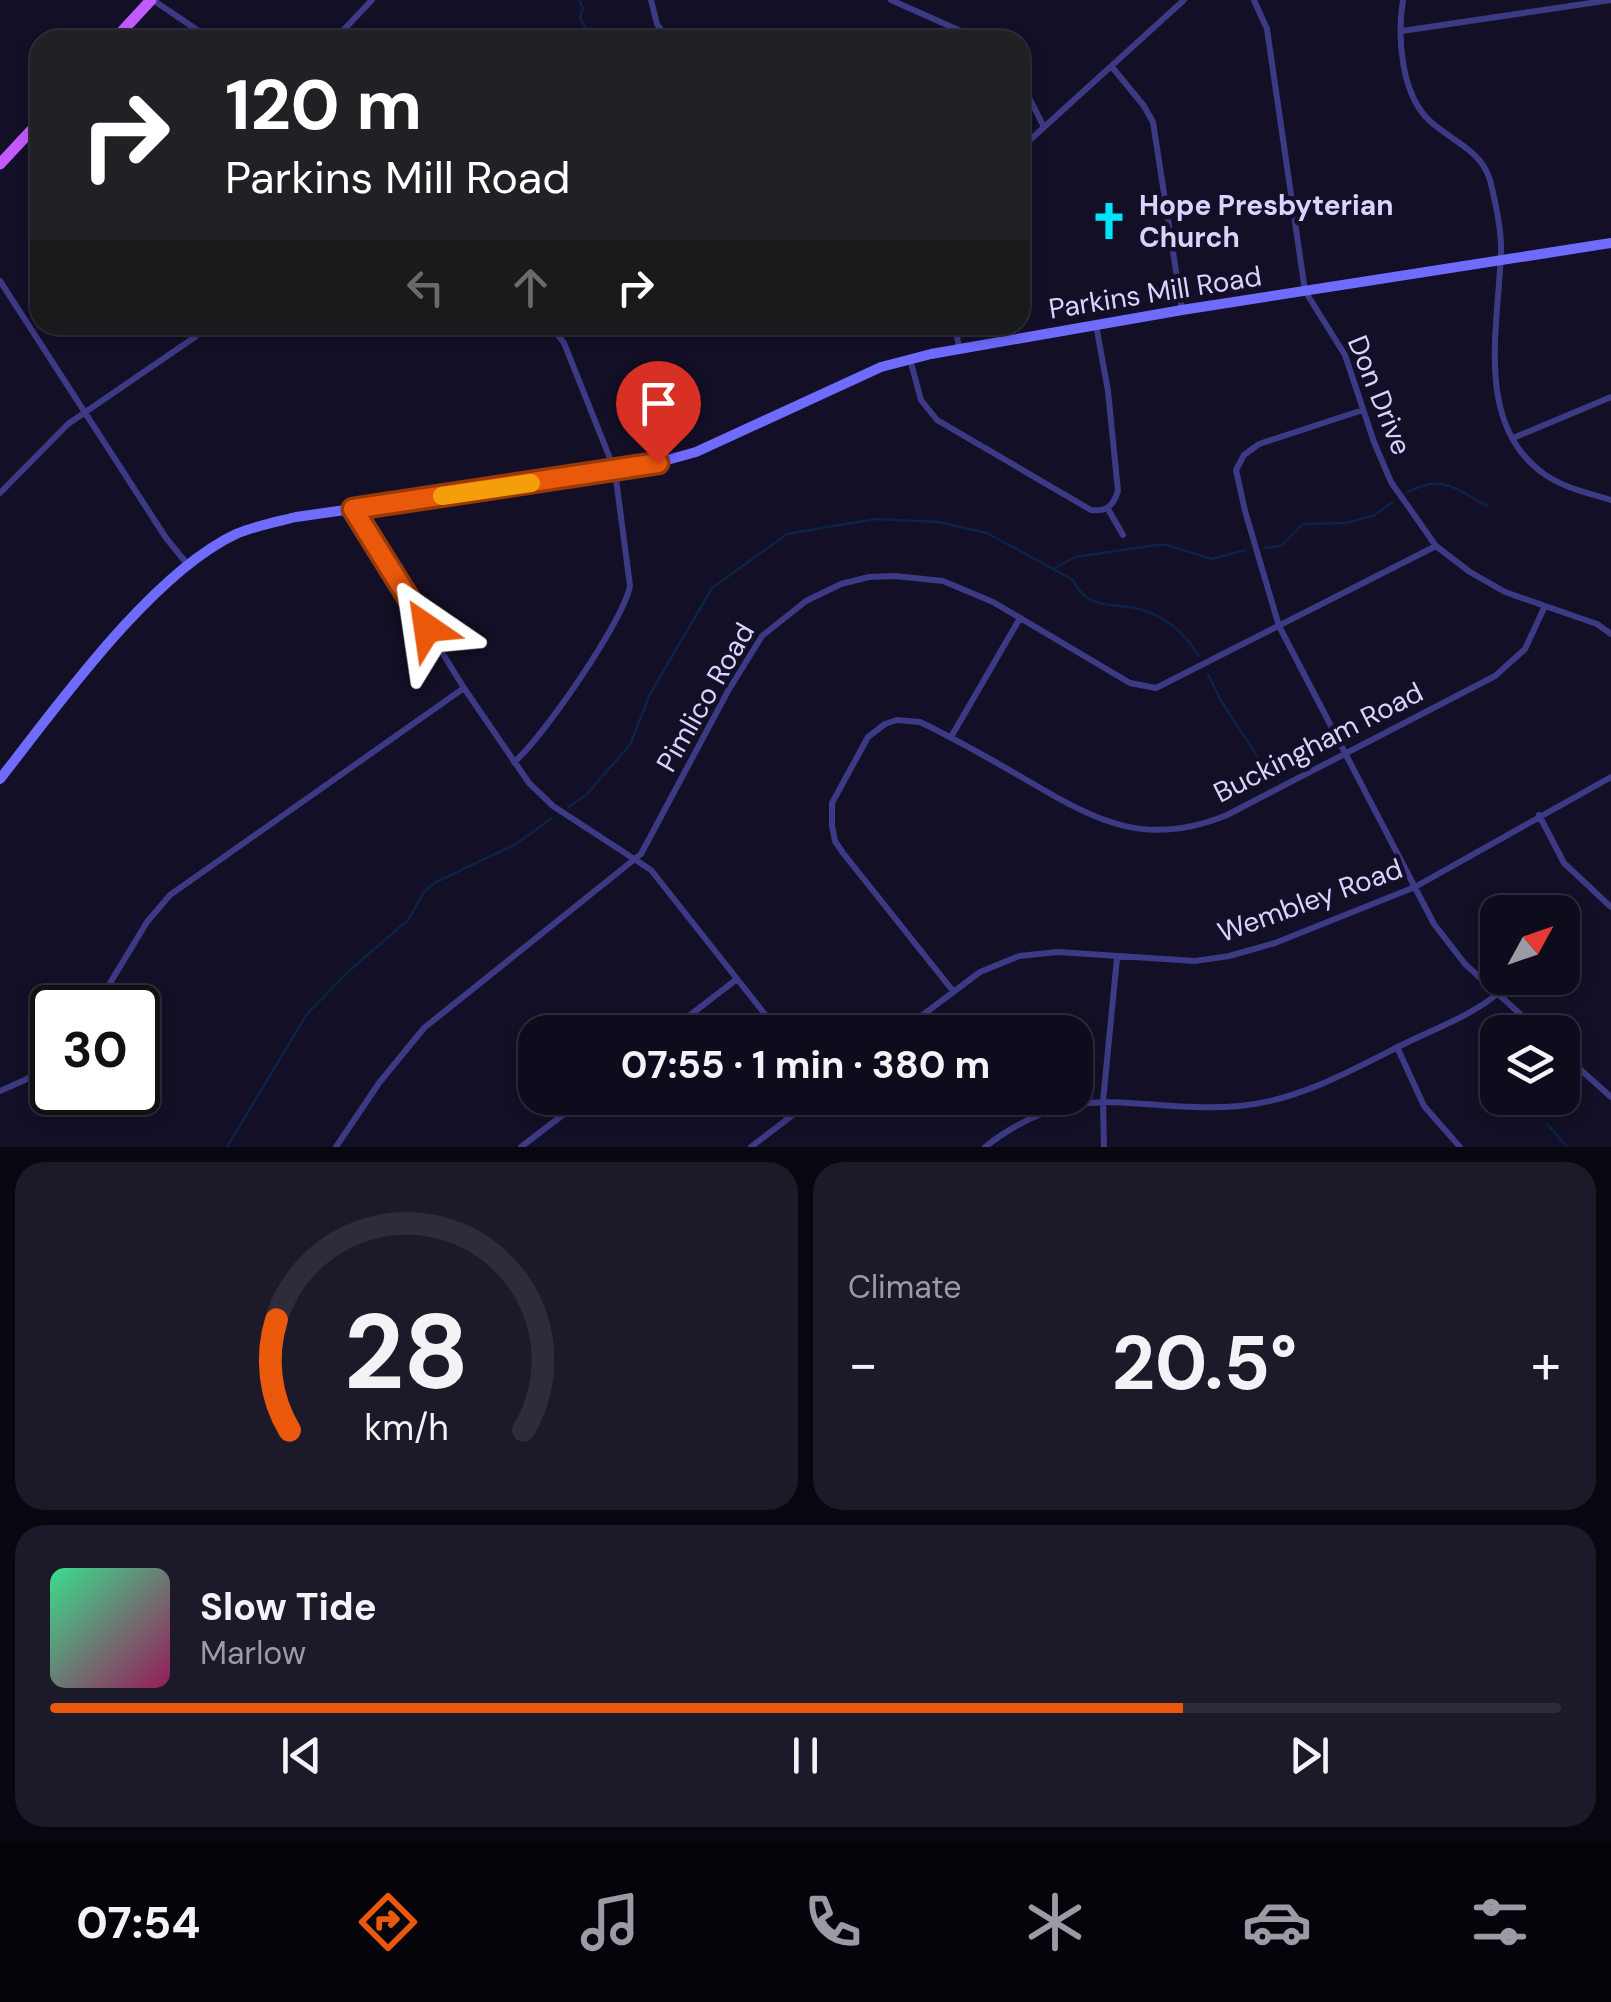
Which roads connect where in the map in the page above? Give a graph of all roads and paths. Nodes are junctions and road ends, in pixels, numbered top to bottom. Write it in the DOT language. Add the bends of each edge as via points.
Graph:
graph roads {
  1 [pos="152,0"];
  2 [pos="372,0"];
  3 [pos="651,0"];
  4 [pos="891,0"];
  5 [pos="1184,0"];
  6 [pos="1254,0"];
  7 [pos="1404,0"];
  8 [pos="1611,0"];
  9 [pos="124,30"];
  10 [pos="197,30"];
  11 [pos="344,30"];
  12 [pos="661,30"];
  13 [pos="958,30"];
  14 [pos="1402,31"];
  15 [pos="1112,67"];
  16 [pos="1030,100"];
  17 [pos="1044,128"];
  18 [pos="30,131"];
  19 [pos="1030,140"];
  20 [pos="0,164"];
  21 [pos="1611,242"];
  22 [pos="1499,260"];
  23 [pos="0,281"];
  24 [pos="1306,290"];
  25 [pos="1182,310"];
  26 [pos="1096,326"];
  27 [pos="30,327"];
  28 [pos="35,335"];
  29 [pos="197,335"];
  30 [pos="558,335"];
  31 [pos="957,335"];
  32 [pos="959,349"];
  33 [pos="910,359"];
  34 [pos="1611,397"];
  35 [pos="1363,410"];
  36 [pos="86,414"];
  37 [pos="1513,438"];
  38 [pos="615,470"];
  39 [pos="0,493"];
  40 [pos="1611,500"];
  41 [pos="353,509"];
  42 [pos="1108,509"];
  43 [pos="1123,535"];
  44 [pos="1436,546"];
  45 [pos="188,566"];
  46 [pos="1544,608"];
  47 [pos="1020,618"];
  48 [pos="1280,626"];
  49 [pos="1611,634"];
  50 [pos="464,688"];
  51 [pos="951,737"];
  52 [pos="1346,754"];
  53 [pos="514,762"];
  54 [pos="1611,777"];
  55 [pos="0,779"];
  56 [pos="1539,815"];
  57 [pos="636,860"];
  58 [pos="1415,887"];
  59 [pos="1611,907"];
  60 [pos="1116,958"];
  61 [pos="1480,976"];
  62 [pos="737,978"];
  63 [pos="109,985"];
  64 [pos="952,992"];
  65 [pos="1496,995"];
  66 [pos="1499,995"];
  67 [pos="690,1015"];
  68 [pos="766,1015"];
  69 [pos="922,1015"];
  70 [pos="1521,1015"];
  71 [pos="1397,1048"];
  72 [pos="1580,1069"];
  73 [pos="30,1077"];
  74 [pos="0,1091"];
  75 [pos="1611,1097"];
  76 [pos="1103,1100"];
  77 [pos="562,1115"];
  78 [pos="793,1115"];
  79 [pos="336,1147"];
  80 [pos="521,1147"];
  81 [pos="751,1147"];
  82 [pos="986,1147"];
  83 [pos="1104,1147"];
  84 [pos="1460,1147"];
  1 -- 9 [label="main road"];
  1 -- 10 [label="street"];
  2 -- 11 [label="street"];
  3 -- 12 [label="street"];
  4 -- 13 [label="street"];
  5 -- 15 [label="street"];
  6 -- 24 [label="street, Don Drive" via="1266,29"];
  7 -- 14 [label="street"];
  8 -- 14 [label="street"];
  14 -- 22 [label="street" via="1414,100 1428,120 1472,151 1489,177"];
  15 -- 17 [label="street"];
  15 -- 25 [label="street" via="1153,122"];
  16 -- 17 [label="street"];
  17 -- 19 [label="street"];
  18 -- 20 [label="main road"];
  21 -- 22 [label="street, Parkins Mill Road"];
  22 -- 24 [label="street, Parkins Mill Road"];
  22 -- 37 [label="street" via="1494,358"];
  23 -- 27 [label="street"];
  24 -- 25 [label="street, Parkins Mill Road"];
  24 -- 35 [label="street, Don Drive" via="1345,354"];
  25 -- 26 [label="street, Parkins Mill Road"];
  26 -- 32 [label="street, Parkins Mill Road"];
  26 -- 42 [label="street" via="1116,458 1118,491"];
  28 -- 36 [label="street"];
  29 -- 36 [label="street"];
  30 -- 38 [label="street"];
  31 -- 32 [label="street"];
  32 -- 33 [label="street, Parkins Mill Road"];
  33 -- 38 [label="street, Parkins Mill Road" via="696,452"];
  33 -- 42 [label="street" via="921,400 937,420 1091,510"];
  34 -- 37 [label="street"];
  35 -- 44 [label="street, Don Drive" via="1391,482"];
  35 -- 48 [label="street" via="1259,444 1239,461 1237,482"];
  36 -- 39 [label="street" via="50,439"];
  36 -- 45 [label="street"];
  37 -- 40 [label="street" via="1541,472"];
  38 -- 41 [label="street, Parkins Mill Road"];
  38 -- 53 [label="street" via="630,576 626,604 532,746"];
  41 -- 45 [label="street, Parkins Mill Road" via="256,527"];
  41 -- 50 [label="street"];
  42 -- 43 [label="street"];
  44 -- 46 [label="street, Don Drive" via="1486,583"];
  44 -- 48 [label="street, Pimlico Road"];
  45 -- 55 [label="street, Parkins Mill Road" via="70,687"];
  46 -- 49 [label="street, Don Drive"];
  46 -- 52 [label="street, Buckingham Road" via="1510,666"];
  47 -- 48 [label="street, Pimlico Road" via="1147,688 1169,684"];
  47 -- 51 [label="street"];
  47 -- 57 [label="street, Pimlico Road" via="944,581 894,576 841,584 792,610 755,647"];
  48 -- 52 [label="street"];
  50 -- 53 [label="street"];
  50 -- 63 [label="street" via="170,895"];
  51 -- 52 [label="street, Buckingham Road" via="1078,810 1110,824 1162,831 1207,824"];
  51 -- 64 [label="street, Buckingham Road" via="909,720 876,729 831,814 835,841"];
  52 -- 58 [label="street"];
  53 -- 57 [label="street" via="553,806"];
  54 -- 56 [label="street, Wembley Road"];
  56 -- 58 [label="street, Wembley Road"];
  56 -- 59 [label="street" via="1564,863"];
  57 -- 62 [label="street"];
  57 -- 79 [label="street, Pimlico Road" via="424,1028"];
  58 -- 60 [label="street, Wembley Road" via="1247,952 1194,961"];
  58 -- 61 [label="street" via="1449,946"];
  60 -- 64 [label="street, Wembley Road" via="1019,956"];
  60 -- 76 [label="street"];
  62 -- 67 [label="street"];
  62 -- 68 [label="street"];
  64 -- 69 [label="street, Wembley Road"];
  65 -- 71 [label="street"];
  66 -- 70 [label="street"];
  71 -- 76 [label="street" via="1300,1094 1254,1104"];
  71 -- 84 [label="street" via="1424,1106"];
  72 -- 75 [label="street"];
  73 -- 74 [label="street"];
  76 -- 82 [label="street" via="1036,1114"];
  76 -- 83 [label="street"];
  77 -- 80 [label="street"];
  78 -- 81 [label="street"];
}
